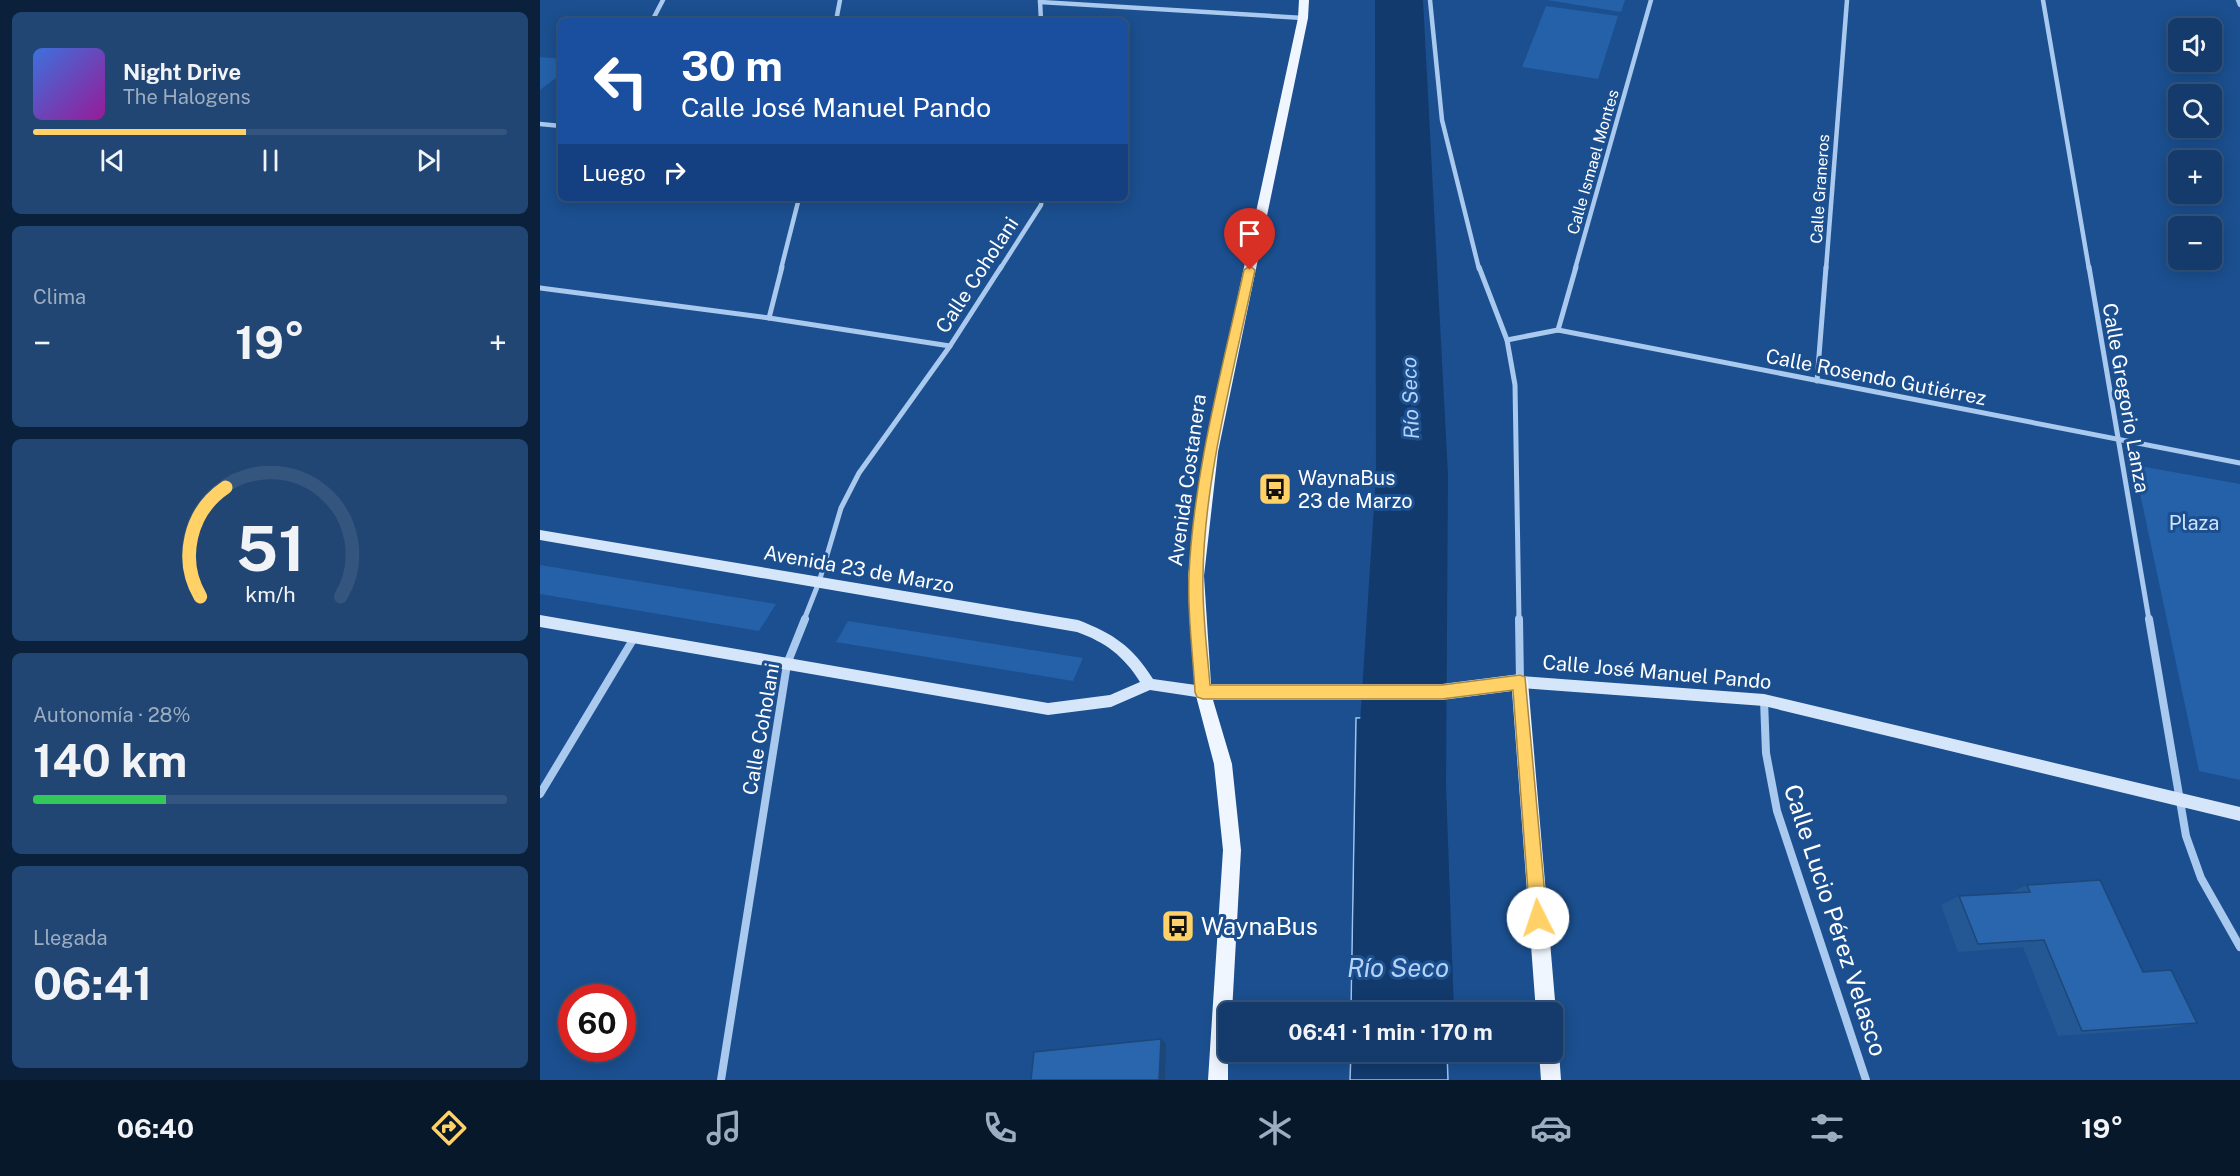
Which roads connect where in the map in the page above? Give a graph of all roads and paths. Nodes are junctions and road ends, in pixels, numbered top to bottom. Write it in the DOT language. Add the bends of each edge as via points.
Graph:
graph roads {
  1 [pos="663,0"];
  2 [pos="840,0"];
  3 [pos="1304,0"];
  4 [pos="1430,0"];
  5 [pos="1652,0"];
  6 [pos="1847,0"];
  7 [pos="2043,0"];
  8 [pos="2238,0"];
  9 [pos="1040,1"];
  10 [pos="2240,5"];
  11 [pos="654,18"];
  12 [pos="837,18"];
  13 [pos="1041,18"];
  14 [pos="1303,18"];
  15 [pos="540,124"];
  16 [pos="558,126"];
  17 [pos="798,201"];
  18 [pos="1042,201"];
  19 [pos="540,288"];
  20 [pos="770,318"];
  21 [pos="1558,330"];
  22 [pos="1507,339"];
  23 [pos="950,346"];
  24 [pos="1817,381"];
  25 [pos="2118,439"];
  26 [pos="2240,463"];
  27 [pos="540,535"];
  28 [pos="819,582"];
  29 [pos="540,621"];
  30 [pos="634,638"];
  31 [pos="787,664"];
  32 [pos="1520,682"];
  33 [pos="1149,684"];
  34 [pos="1203,692"];
  35 [pos="1764,700"];
  36 [pos="540,794"];
  37 [pos="2182,802"];
  38 [pos="2240,814"];
  39 [pos="2240,947"];
  40 [pos="1545,1002"];
  41 [pos="1550,1062"];
  42 [pos="721,1080"];
  43 [pos="1218,1080"];
  44 [pos="1551,1080"];
  45 [pos="1866,1080"];
  1 -- 11 [label="street"];
  2 -- 12 [label="street"];
  3 -- 14 [label="main road, Avenida Costanera"];
  4 -- 22 [label="street" via="1442,120 1481,275"];
  5 -- 21 [label="street, Calle Ismael Montes"];
  6 -- 24 [label="street, Calle Graneros"];
  7 -- 25 [label="street, Calle Gregorio Lanza"];
  8 -- 10 [label="street"];
  9 -- 13 [label="street"];
  9 -- 14 [label="street"];
  14 -- 34 [label="main road, Avenida Costanera" via="1211,452 1196,576"];
  15 -- 16 [label="street"];
  17 -- 20 [label="street"];
  18 -- 23 [label="street, Calle Coholani"];
  19 -- 20 [label="street"];
  20 -- 23 [label="street"];
  21 -- 22 [label="street, Calle Rosendo Gutiérrez"];
  21 -- 24 [label="street, Calle Rosendo Gutiérrez"];
  22 -- 32 [label="street" via="1515,385"];
  23 -- 28 [label="street, Calle Coholani" via="859,473 841,508"];
  24 -- 25 [label="street, Calle Rosendo Gutiérrez"];
  25 -- 26 [label="street, Calle Rosendo Gutiérrez"];
  25 -- 37 [label="street, Calle Gregorio Lanza"];
  27 -- 28 [label="street, Avenida 23 de Marzo"];
  28 -- 31 [label="street, Calle Coholani"];
  28 -- 33 [label="street, Avenida 23 de Marzo" via="1078,627 1106,636 1132,655"];
  29 -- 30 [label="street"];
  30 -- 31 [label="street"];
  30 -- 36 [label="street"];
  31 -- 33 [label="street" via="1048,709 1111,701"];
  31 -- 42 [label="street, Calle Coholani"];
  32 -- 34 [label="main road, Calle José Manuel Pando" via="1442,692"];
  32 -- 35 [label="street, Calle José Manuel Pando"];
  32 -- 40 [label="main road"];
  33 -- 34 [label="street"];
  34 -- 43 [label="main road, Avenida Costanera" via="1223,764 1232,850"];
  35 -- 37 [label="street, Calle José Manuel Pando"];
  35 -- 45 [label="street, Calle Lucio Pérez Velasco" via="1766,753 1777,811"];
  37 -- 38 [label="street, Calle José Manuel Pando"];
  37 -- 39 [label="street, Calle Gregorio Lanza" via="2186,836 2201,878"];
  41 -- 44 [label="main road"];
}
